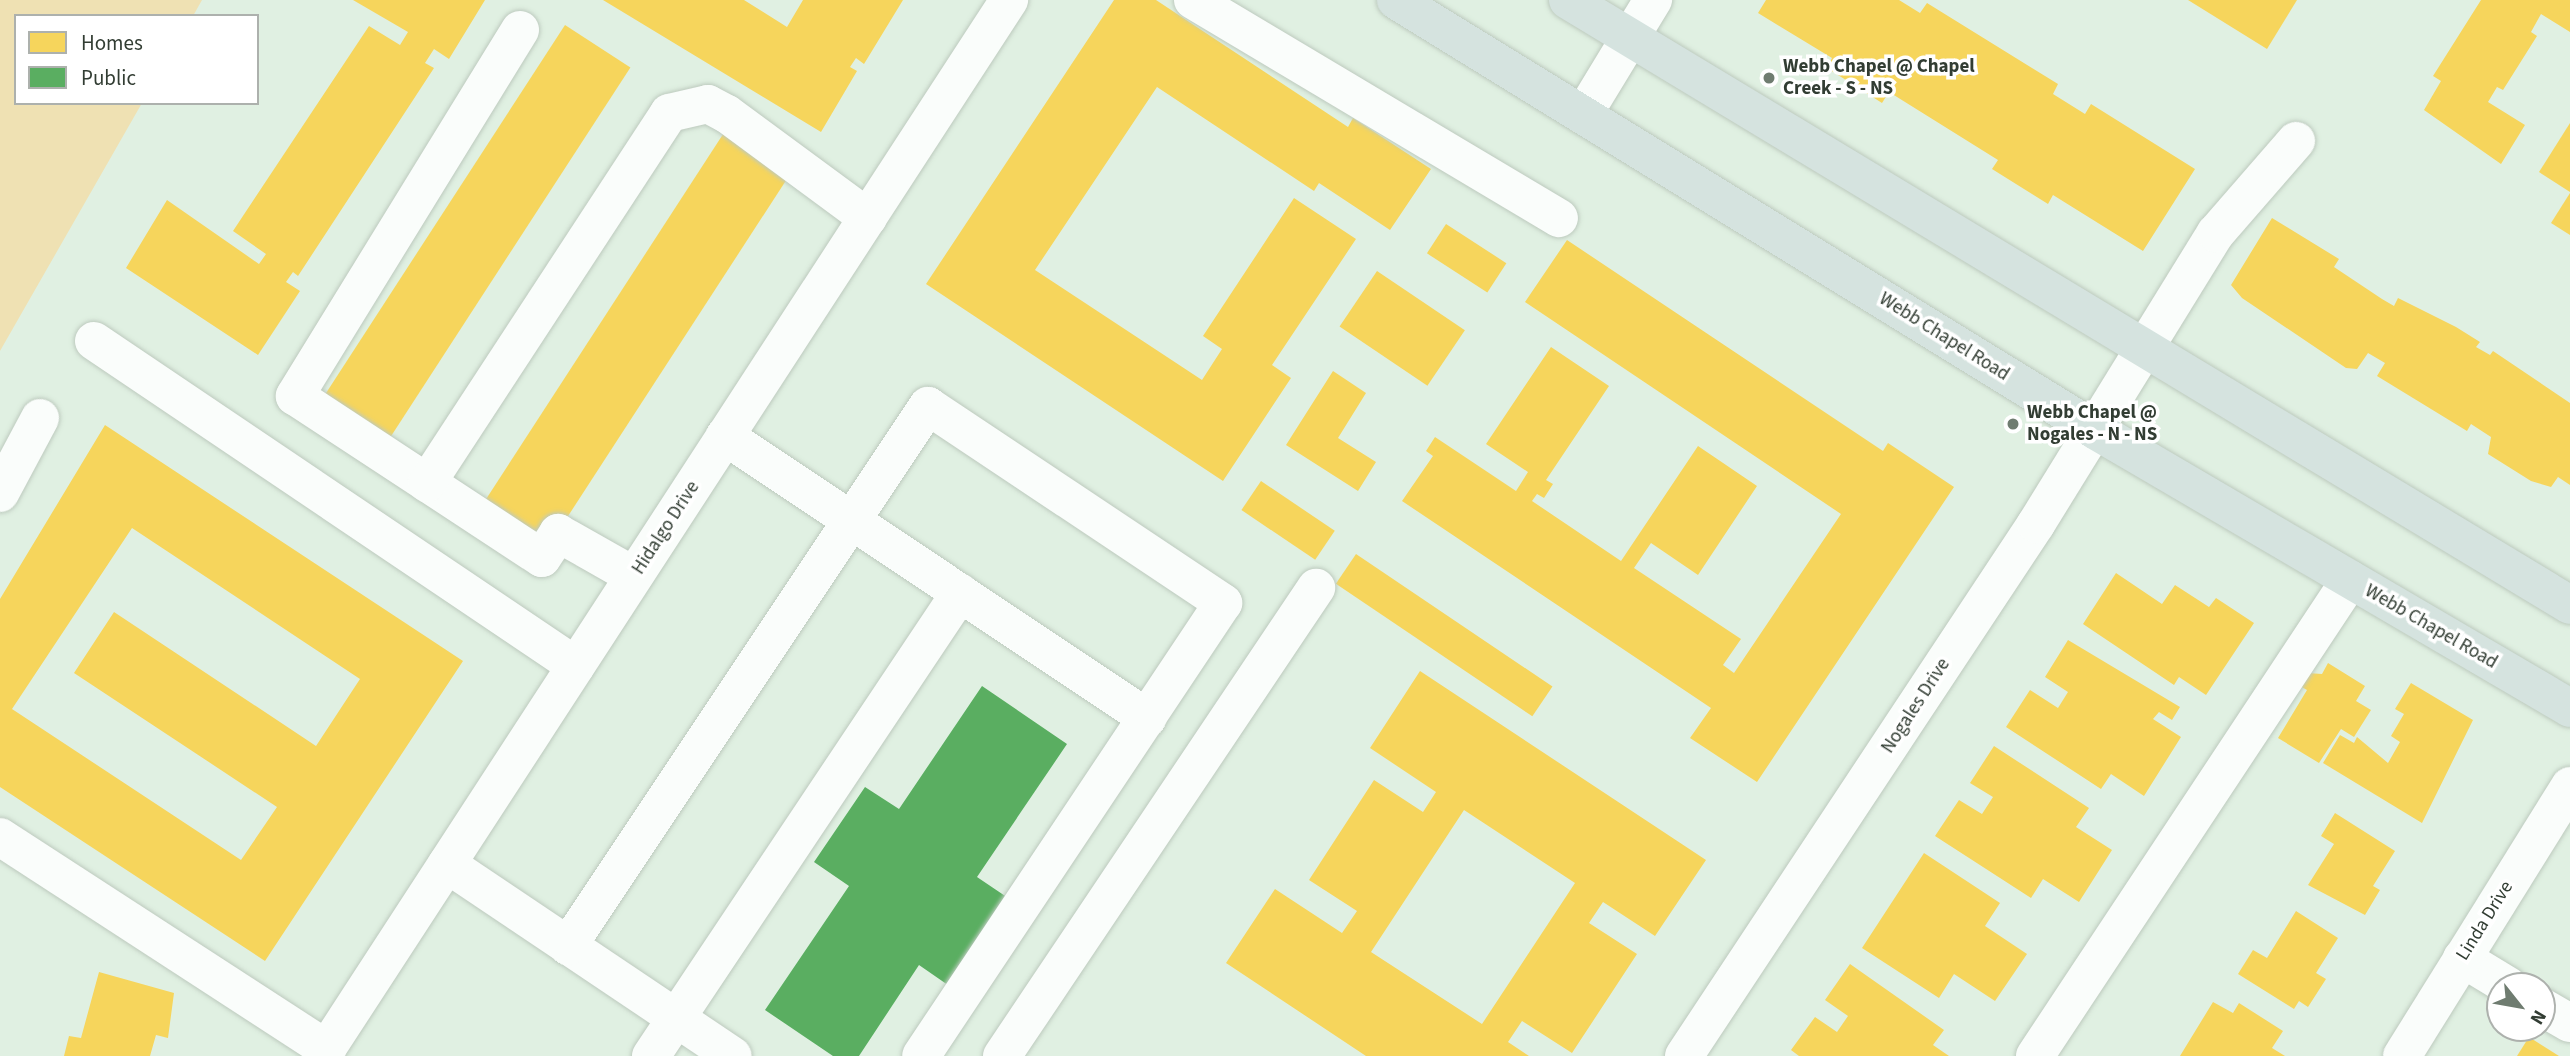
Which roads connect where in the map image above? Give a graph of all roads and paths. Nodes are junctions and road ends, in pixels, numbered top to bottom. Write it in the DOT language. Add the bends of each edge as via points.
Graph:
graph roads {
  1 [pos="1009,0"];
  2 [pos="1193,0"];
  3 [pos="1396,0"];
  4 [pos="1568,0"];
  5 [pos="1653,0"];
  6 [pos="520,30"];
  7 [pos="1630,38"];
  8 [pos="1583,115"];
  9 [pos="2296,141"];
  10 [pos="868,218"];
  11 [pos="1559,218"];
  12 [pos="94,341"];
  13 [pos="2142,351"];
  14 [pos="40,418"];
  15 [pos="2095,430"];
  16 [pos="725,436"];
  17 [pos="427,483"];
  18 [pos="0,493"];
  19 [pos="852,521"];
  20 [pos="634,576"];
  21 [pos="2350,580"];
  22 [pos="1316,588"];
  23 [pos="960,593"];
  24 [pos="2570,605"];
  25 [pos="576,666"];
  26 [pos="2570,708"];
  27 [pos="1147,718"];
  28 [pos="2570,786"];
  29 [pos="0,837"];
  30 [pos="447,864"];
  31 [pos="568,946"];
  32 [pos="2462,958"];
  33 [pos="2486,973"];
  34 [pos="676,1018"];
  35 [pos="324,1052"];
  36 [pos="651,1056"];
  37 [pos="733,1056"];
  38 [pos="921,1056"];
  39 [pos="1002,1056"];
  40 [pos="1684,1056"];
  41 [pos="2035,1056"];
  42 [pos="2402,1056"];
  1 -- 10 [label="street, Hidalgo Drive"];
  2 -- 11 [label="street"];
  3 -- 8 [label="main road, Webb Chapel Road"];
  4 -- 7 [label="main road"];
  5 -- 7 [label="street"];
  6 -- 17 [label="street" via="295,396"];
  7 -- 8 [label="street"];
  7 -- 13 [label="main road"];
  8 -- 15 [label="main road, Webb Chapel Road"];
  9 -- 13 [label="street, Nogales Drive" via="2216,233"];
  10 -- 16 [label="street, Hidalgo Drive"];
  10 -- 17 [label="street" via="727,114 708,104 669,113"];
  12 -- 25 [label="street"];
  13 -- 15 [label="street, Nogales Drive"];
  13 -- 24 [label="main road"];
  14 -- 18 [label="street"];
  15 -- 21 [label="main road, Webb Chapel Road"];
  15 -- 40 [label="street, Nogales Drive"];
  16 -- 19 [label="street"];
  16 -- 20 [label="street, Hidalgo Drive"];
  17 -- 20 [label="street" via="542,558 558,533"];
  19 -- 23 [label="street"];
  19 -- 27 [label="street" via="928,406 1189,580 1223,603"];
  19 -- 31 [label="street"];
  20 -- 25 [label="street, Hidalgo Drive"];
  21 -- 26 [label="main road, Webb Chapel Road"];
  21 -- 41 [label="street"];
  22 -- 39 [label="street"];
  23 -- 27 [label="street"];
  23 -- 34 [label="street"];
  25 -- 30 [label="street, Hidalgo Drive"];
  27 -- 38 [label="street"];
  28 -- 32 [label="street, Linda Drive"];
  29 -- 35 [label="street"];
  30 -- 31 [label="street"];
  30 -- 35 [label="street, Hidalgo Drive"];
  31 -- 34 [label="street"];
  32 -- 33 [label="street"];
  32 -- 42 [label="street, Linda Drive"];
  34 -- 36 [label="street"];
  34 -- 37 [label="street"];
}
